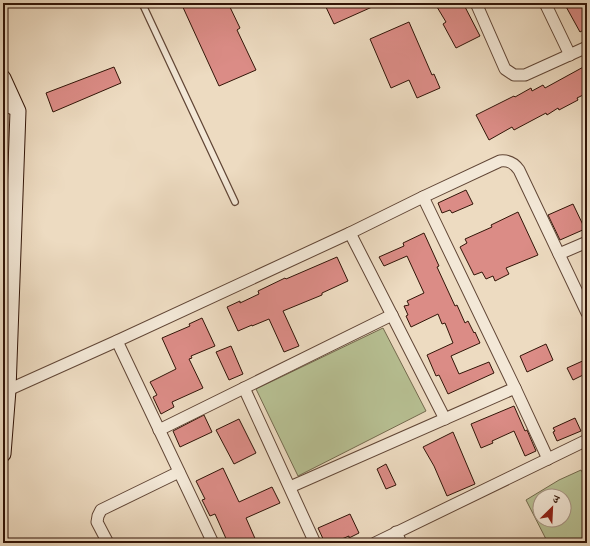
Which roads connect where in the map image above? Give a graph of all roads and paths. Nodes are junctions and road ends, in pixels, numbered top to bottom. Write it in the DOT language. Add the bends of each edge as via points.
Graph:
graph roads {
  1 [pos="142,3"];
  2 [pos="476,3"];
  3 [pos="545,3"];
  4 [pos="587,47"];
  5 [pos="570,55"];
  6 [pos="3,78"];
  7 [pos="3,105"];
  8 [pos="18,111"];
  9 [pos="423,197"];
  10 [pos="235,202"];
  11 [pos="350,233"];
  12 [pos="587,242"];
  13 [pos="559,254"];
  14 [pos="587,313"];
  15 [pos="392,314"];
  16 [pos="117,341"];
  17 [pos="244,388"];
  18 [pos="515,388"];
  19 [pos="8,390"];
  20 [pos="445,419"];
  21 [pos="159,430"];
  22 [pos="587,440"];
  23 [pos="3,454"];
  24 [pos="548,459"];
  25 [pos="179,472"];
  26 [pos="290,487"];
  27 [pos="396,532"];
  28 [pos="108,543"];
  29 [pos="213,543"];
  30 [pos="316,543"];
  31 [pos="375,543"];
  32 [pos="401,543"];
  1 -- 10 [label="lane"];
  2 -- 5 [label="street" via="504,68 514,75 525,75"];
  3 -- 5 [label="street"];
  4 -- 5 [label="street"];
  6 -- 8 [label="street"];
  7 -- 8 [label="street"];
  8 -- 19 [label="street"];
  9 -- 11 [label="street"];
  9 -- 13 [label="street" via="500,161 509,161 519,170"];
  9 -- 18 [label="street"];
  11 -- 15 [label="street"];
  11 -- 16 [label="street"];
  12 -- 13 [label="street"];
  13 -- 14 [label="street"];
  15 -- 17 [label="street"];
  15 -- 20 [label="street"];
  16 -- 19 [label="street"];
  16 -- 21 [label="street"];
  17 -- 21 [label="street"];
  17 -- 26 [label="street"];
  18 -- 20 [label="street"];
  18 -- 24 [label="street"];
  19 -- 23 [label="street"];
  20 -- 26 [label="street"];
  21 -- 25 [label="street"];
  22 -- 24 [label="street"];
  24 -- 27 [label="street"];
  25 -- 28 [label="street" via="101,510 97,522"];
  25 -- 29 [label="street"];
  26 -- 30 [label="street"];
  27 -- 31 [label="street"];
  27 -- 32 [label="street"];
}
